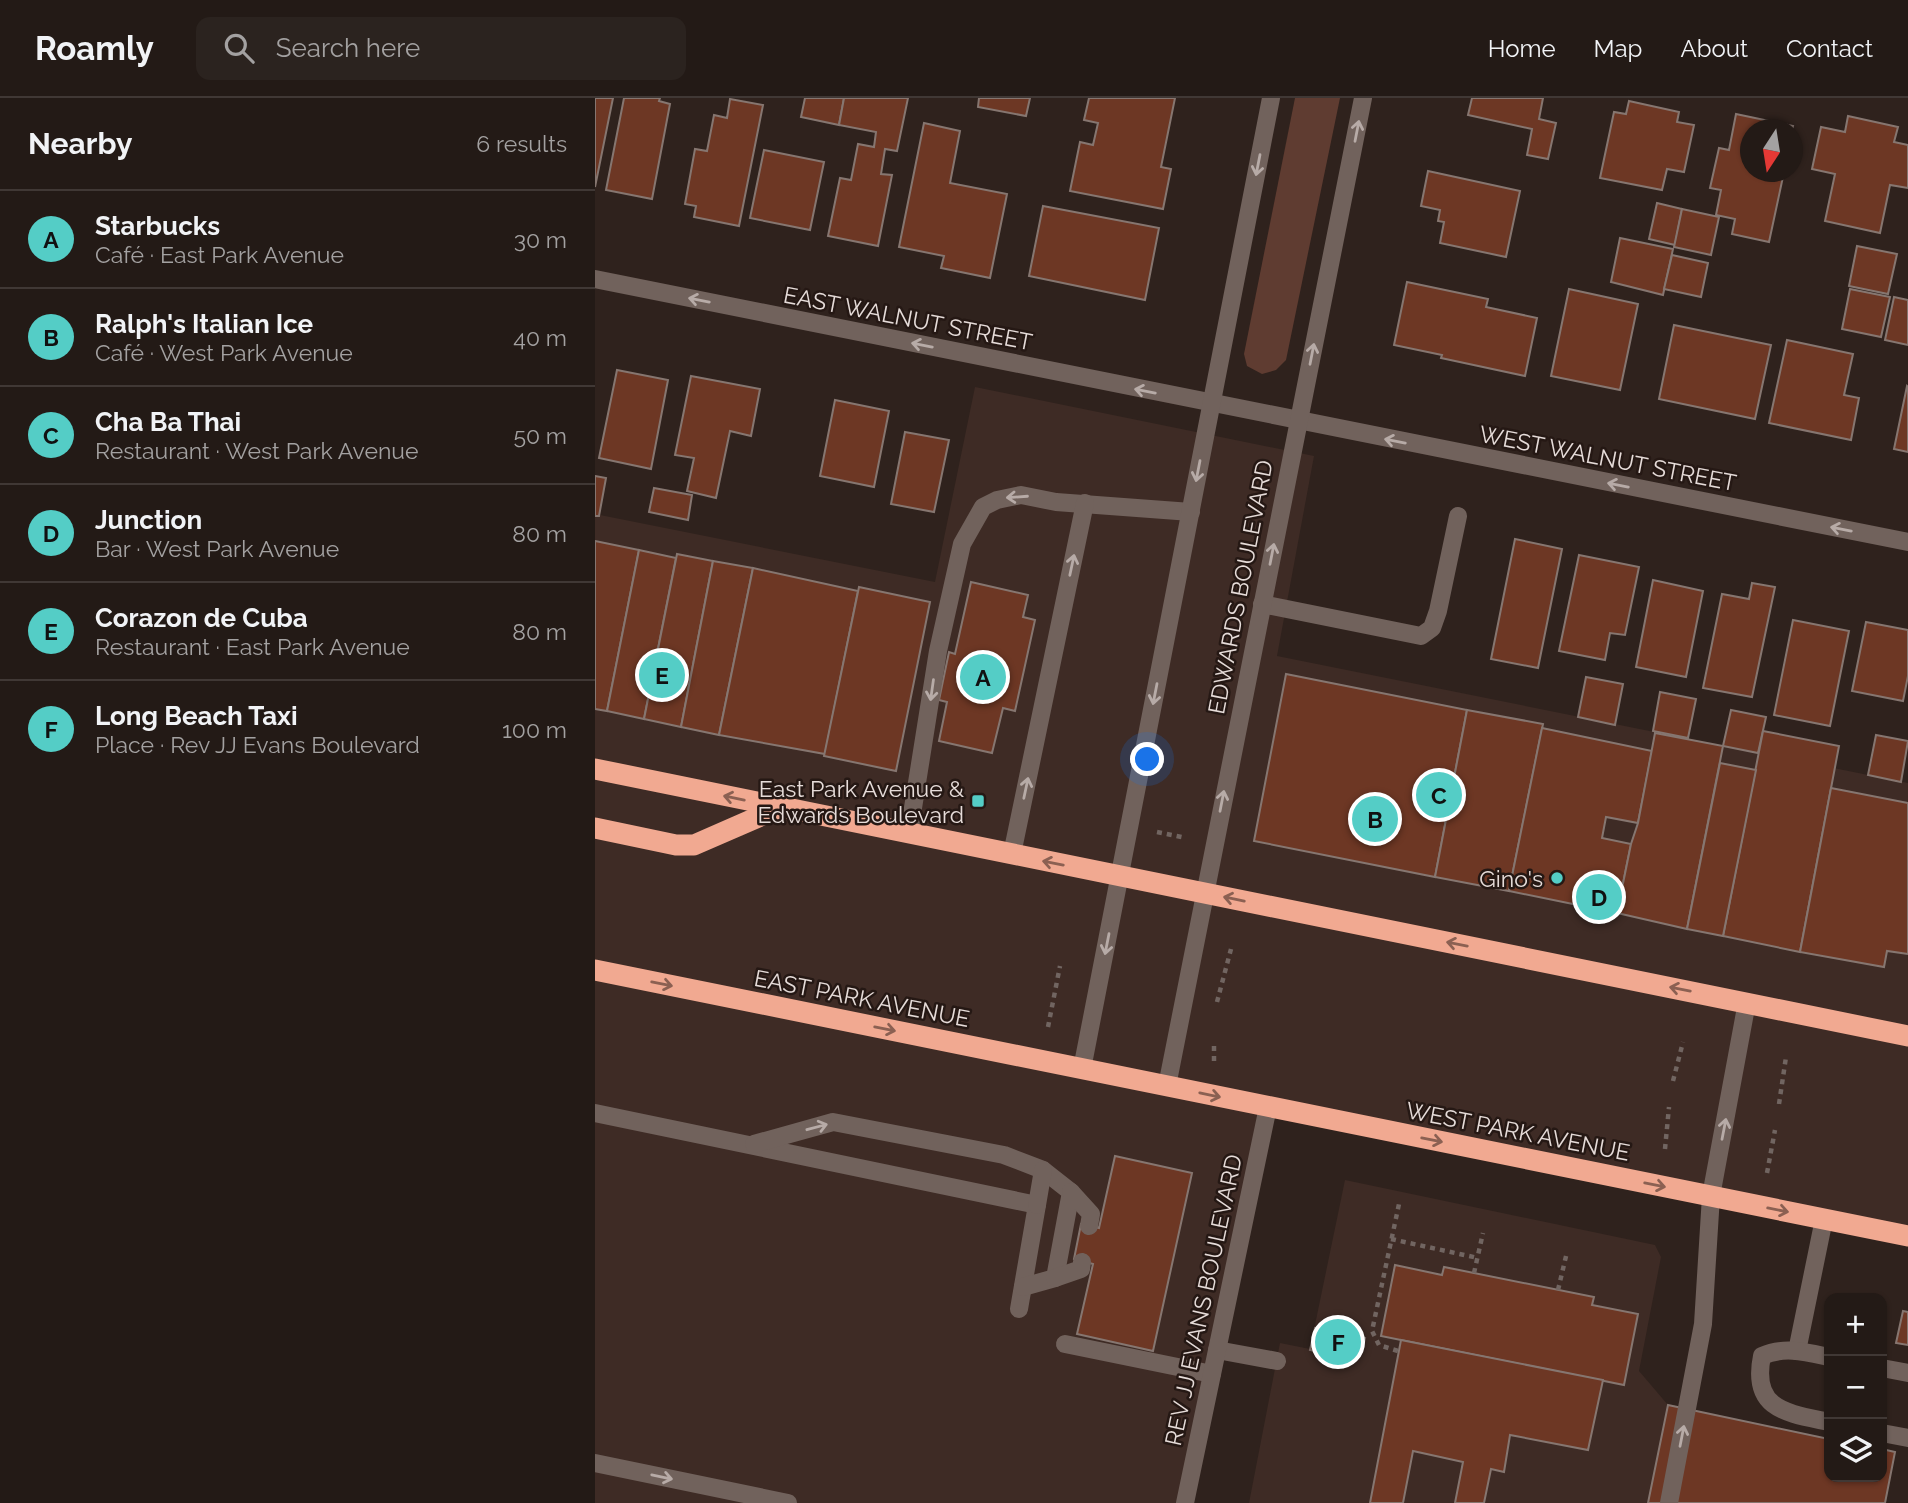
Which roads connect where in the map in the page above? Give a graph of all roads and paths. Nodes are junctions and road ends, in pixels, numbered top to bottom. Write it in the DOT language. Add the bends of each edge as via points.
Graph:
graph roads {
  1 [pos="1271,98"];
  2 [pos="1363,98"];
  3 [pos="595,279"];
  4 [pos="1212,404"];
  5 [pos="1299,421"];
  6 [pos="1085,503"];
  7 [pos="1191,512"];
  8 [pos="1458,516"];
  9 [pos="1908,542"];
  10 [pos="1262,604"];
  11 [pos="595,769"];
  12 [pos="781,807"];
  13 [pos="595,828"];
  14 [pos="1147,830"];
  15 [pos="909,833"];
  16 [pos="1198,840"];
  17 [pos="1012,854"];
  18 [pos="1119,876"];
  19 [pos="1204,892"];
  20 [pos="1231,949"];
  21 [pos="1060,966"];
  22 [pos="595,971"];
  23 [pos="1747,1002"];
  24 [pos="1216,1005"];
  25 [pos="1048,1027"];
  26 [pos="1908,1036"];
  27 [pos="1214,1041"];
  28 [pos="1683,1042"];
  29 [pos="1786,1057"];
  30 [pos="1214,1061"];
  31 [pos="1082,1069"];
  32 [pos="1119,1077"];
  33 [pos="1673,1081"];
  34 [pos="1167,1086"];
  35 [pos="1779,1104"];
  36 [pos="1268,1107"];
  37 [pos="1669,1107"];
  38 [pos="595,1113"];
  39 [pos="1775,1130"];
  40 [pos="751,1145"];
  41 [pos="1665,1149"];
  42 [pos="1043,1171"];
  43 [pos="1767,1173"];
  44 [pos="1071,1192"];
  45 [pos="1711,1196"];
  46 [pos="1037,1205"];
  47 [pos="1399,1205"];
  48 [pos="1823,1219"];
  49 [pos="1089,1226"];
  50 [pos="1483,1233"];
  51 [pos="1908,1236"];
  52 [pos="1391,1239"];
  53 [pos="1567,1252"];
  54 [pos="1478,1258"];
  55 [pos="1082,1262"];
  56 [pos="1474,1273"];
  57 [pos="1055,1278"];
  58 [pos="1023,1287"];
  59 [pos="1558,1290"];
  60 [pos="1019,1309"];
  61 [pos="1065,1344"];
  62 [pos="1217,1350"];
  63 [pos="1398,1351"];
  64 [pos="1797,1351"];
  65 [pos="1824,1356"];
  66 [pos="1277,1361"];
  67 [pos="1887,1369"];
  68 [pos="1908,1373"];
  69 [pos="1212,1374"];
  70 [pos="1824,1421"];
  71 [pos="1887,1434"];
  72 [pos="1908,1438"];
  73 [pos="595,1463"];
  74 [pos="788,1503"];
  75 [pos="1185,1503"];
  76 [pos="1669,1503"];
  1 -- 4 [label="street, one-way"];
  5 -- 2 [label="street, EDWARDS BOULEVARD, one-way"];
  4 -- 3 [label="street, EAST WALNUT STREET, one-way"];
  4 -- 5 [label="street, EAST WALNUT STREET"];
  4 -- 7 [label="street, one-way"];
  9 -- 5 [label="street, WEST WALNUT STREET, one-way"];
  10 -- 5 [label="street, EDWARDS BOULEVARD, one-way"];
  6 -- 7 [label="street"];
  6 -- 15 [label="street, one-way" via="1021,495 997,500 983,507 962,544 937,651"];
  17 -- 6 [label="street, one-way"];
  7 -- 18 [label="street, one-way"];
  8 -- 10 [label="street" via="1438,611 1432,628 1421,636"];
  19 -- 10 [label="street, EDWARDS BOULEVARD, one-way"];
  12 -- 11 [label="highway, one-way"];
  12 -- 13 [label="highway" via="694,845"];
  12 -- 15 [label="highway"];
  14 -- 16 [label="path"];
  15 -- 17 [label="highway"];
  18 -- 17 [label="highway, one-way"];
  18 -- 19 [label="highway"];
  18 -- 31 [label="street, one-way"];
  23 -- 19 [label="highway, one-way"];
  19 -- 34 [label="street, EDWARDS BOULEVARD"];
  20 -- 24 [label="path"];
  21 -- 25 [label="path"];
  22 -- 31 [label="highway, EAST PARK AVENUE, one-way"];
  23 -- 26 [label="highway"];
  45 -- 23 [label="street, one-way"];
  27 -- 30 [label="path"];
  28 -- 33 [label="path"];
  29 -- 35 [label="path"];
  31 -- 32 [label="highway, EAST PARK AVENUE"];
  32 -- 34 [label="highway, WEST PARK AVENUE"];
  34 -- 36 [label="highway, WEST PARK AVENUE, one-way"];
  36 -- 45 [label="highway, WEST PARK AVENUE, one-way"];
  36 -- 62 [label="street, REV JJ EVANS BOULEVARD"];
  37 -- 41 [label="path"];
  38 -- 40 [label="street"];
  39 -- 43 [label="path"];
  40 -- 42 [label="street, one-way" via="833,1122 1004,1156"];
  40 -- 46 [label="street"];
  42 -- 44 [label="street"];
  42 -- 46 [label="street"];
  44 -- 49 [label="street" via="1091,1214"];
  44 -- 57 [label="street"];
  45 -- 48 [label="highway, WEST PARK AVENUE, one-way"];
  76 -- 45 [label="street, one-way" via="1703,1324"];
  46 -- 58 [label="street"];
  47 -- 52 [label="path"];
  48 -- 51 [label="highway, WEST PARK AVENUE"];
  48 -- 64 [label="street"];
  50 -- 54 [label="path"];
  52 -- 54 [label="path"];
  52 -- 63 [label="path" via="1372,1331 1379,1345"];
  53 -- 59 [label="path"];
  54 -- 56 [label="path"];
  55 -- 57 [label="street" via="1081,1269"];
  57 -- 58 [label="street"];
  58 -- 60 [label="street"];
  61 -- 69 [label="street"];
  62 -- 66 [label="street"];
  62 -- 69 [label="street, REV JJ EVANS BOULEVARD"];
  64 -- 65 [label="street"];
  64 -- 70 [label="street" via="1775,1350 1762,1356 1758,1376 1767,1400 1787,1413"];
  67 -- 68 [label="street"];
  69 -- 75 [label="street, REV JJ EVANS BOULEVARD"];
  71 -- 72 [label="street"];
  73 -- 74 [label="street, one-way"];
}
